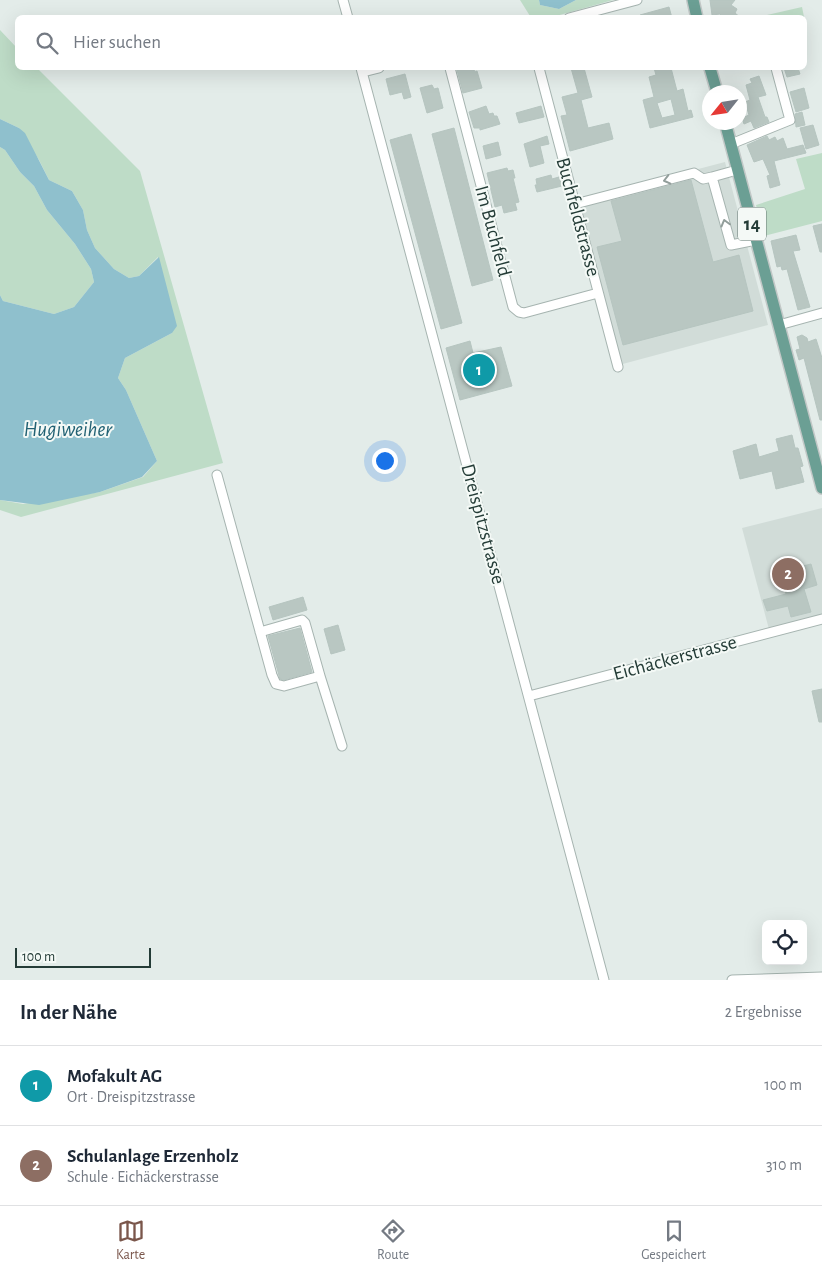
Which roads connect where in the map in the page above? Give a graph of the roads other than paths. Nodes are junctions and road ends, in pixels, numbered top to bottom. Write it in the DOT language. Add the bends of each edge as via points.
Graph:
graph roads {
  1 [pos="344,0"];
  2 [pos="637,0"];
  3 [pos="692,0"];
  4 [pos="347,15"];
  5 [pos="580,15"];
  6 [pos="696,15"];
  7 [pos="362,70"];
  8 [pos="451,70"];
  9 [pos="540,70"];
  10 [pos="711,70"];
  11 [pos="777,70"];
  12 [pos="715,85"];
  13 [pos="727,130"];
  14 [pos="731,144"];
  15 [pos="737,170"];
  16 [pos="712,177"];
  17 [pos="575,204"];
  18 [pos="756,240"];
  19 [pos="598,293"];
  20 [pos="822,313"];
  21 [pos="779,325"];
  22 [pos="618,368"];
  23 [pos="216,475"];
  24 [pos="822,488"];
  25 [pos="822,619"];
  26 [pos="260,632"];
  27 [pos="320,676"];
  28 [pos="528,696"];
  29 [pos="342,746"];
  30 [pos="822,977"];
  31 [pos="604,980"];
  32 [pos="732,980"];
  1 -- 4 [label="street"];
  2 -- 5 [label="street"];
  3 -- 6 [label="main road"];
  7 -- 28 [label="street, Dreispitzstrasse"];
  8 -- 19 [label="street, Im Buchfeld" via="513,307 524,313"];
  9 -- 17 [label="street, Buchfeldstrasse"];
  10 -- 12 [label="main road"];
  11 -- 14 [label="street" via="790,120"];
  13 -- 14 [label="main road, 14"];
  14 -- 15 [label="main road, 14"];
  15 -- 16 [label="street"];
  15 -- 18 [label="main road, 14"];
  16 -- 17 [label="street, one-way" via="703,179 694,173"];
  18 -- 16 [label="street, one-way" via="731,245"];
  17 -- 19 [label="street, Buchfeldstrasse"];
  18 -- 21 [label="main road, 14"];
  19 -- 22 [label="street, Buchfeldstrasse"];
  20 -- 21 [label="street"];
  21 -- 24 [label="main road, 14"];
  23 -- 26 [label="street"];
  25 -- 28 [label="street, Eichäckerstrasse"];
  26 -- 27 [label="street" via="276,684 284,686"];
  26 -- 27 [label="street" via="302,620"];
  27 -- 29 [label="street"];
  28 -- 31 [label="street, Dreispitzstrasse"];
  30 -- 32 [label="street"];
}
